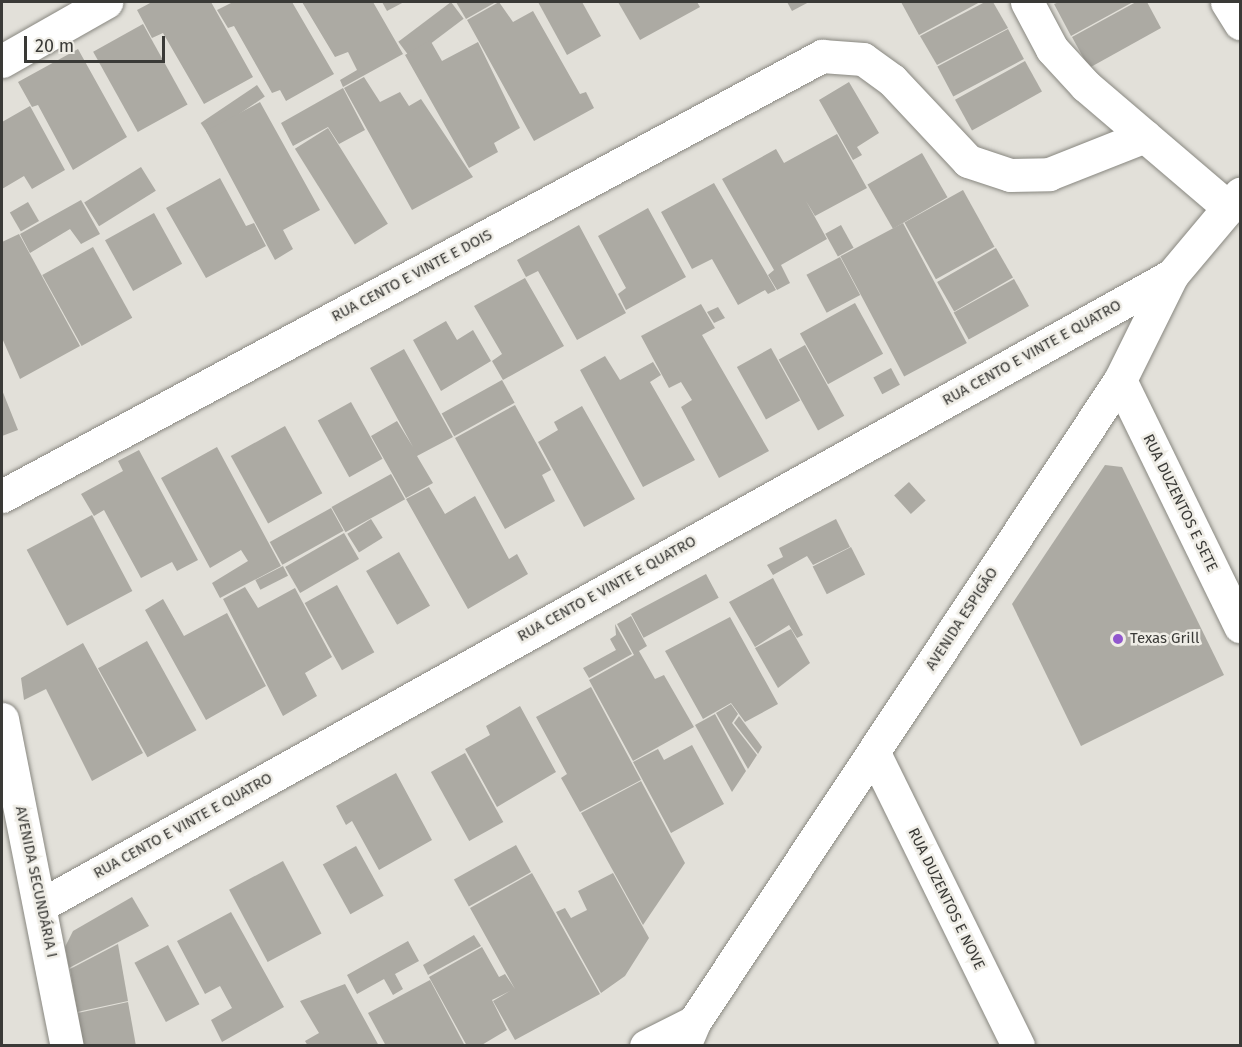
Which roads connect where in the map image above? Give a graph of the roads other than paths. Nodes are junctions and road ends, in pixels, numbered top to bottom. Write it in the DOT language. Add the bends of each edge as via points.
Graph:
graph roads {
  1 [pos="106,2"];
  2 [pos="1027,2"];
  3 [pos="1227,2"];
  4 [pos="1240,23"];
  5 [pos="2,61"];
  6 [pos="1145,136"];
  7 [pos="1235,201"];
  8 [pos="1172,275"];
  9 [pos="1120,380"];
  10 [pos="2,496"];
  11 [pos="1240,626"];
  12 [pos="3,738"];
  13 [pos="874,753"];
  14 [pos="43,904"];
  15 [pos="689,1034"];
  16 [pos="67,1046"];
  17 [pos="646,1046"];
  18 [pos="1018,1046"];
  1 -- 5 [label="street"];
  2 -- 6 [label="street" via="1052,49"];
  3 -- 4 [label="street"];
  6 -- 7 [label="street"];
  6 -- 10 [label="street, RUA CENTO E VINTE E DOIS" via="1049,174 1010,175 968,161 892,80 863,59 822,56"];
  7 -- 8 [label="street, AVENIDA ESPIGÃO"];
  8 -- 9 [label="street, AVENIDA ESPIGÃO"];
  8 -- 14 [label="street, RUA CENTO E VINTE E QUATRO"];
  9 -- 11 [label="street, RUA DUZENTOS E SETE"];
  9 -- 13 [label="street, AVENIDA ESPIGÃO"];
  12 -- 14 [label="street, AVENIDA SECUNDÁRIA I"];
  13 -- 15 [label="street, AVENIDA ESPIGÃO"];
  13 -- 18 [label="street, RUA DUZENTOS E NOVE"];
  14 -- 16 [label="street, AVENIDA SECUNDÁRIA I"];
  15 -- 17 [label="street"];
}
